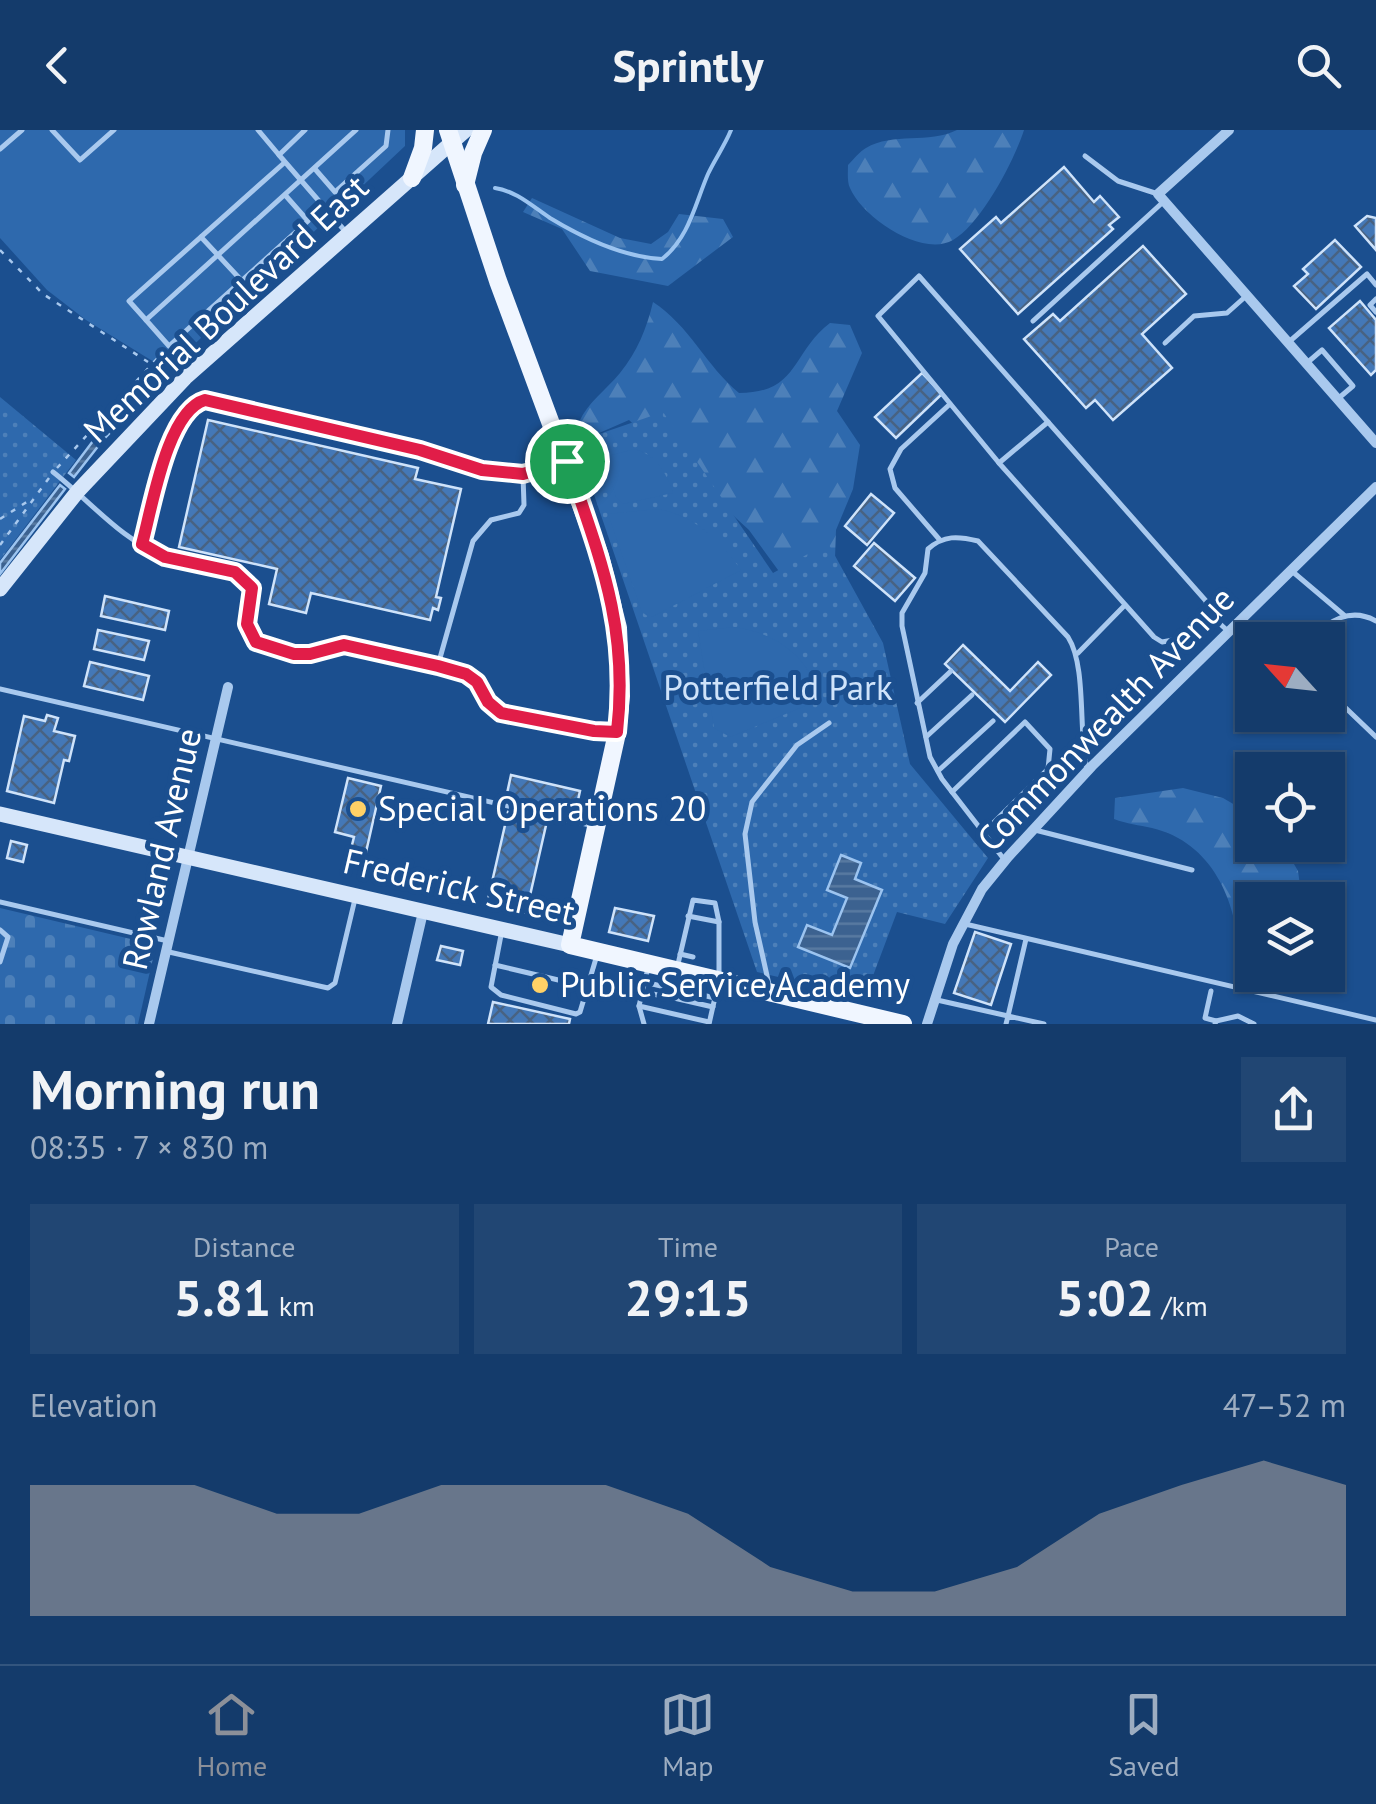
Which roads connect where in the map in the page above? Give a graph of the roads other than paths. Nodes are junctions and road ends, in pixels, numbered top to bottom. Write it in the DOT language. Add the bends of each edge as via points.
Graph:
graph roads {
  1 [pos="22,130"];
  2 [pos="52,130"];
  3 [pos="114,130"];
  4 [pos="258,130"];
  5 [pos="306,130"];
  6 [pos="356,130"];
  7 [pos="388,130"];
  8 [pos="425,130"];
  9 [pos="466,130"];
  10 [pos="483,130"];
  11 [pos="1229,130"];
  12 [pos="447,135"];
  13 [pos="0,149"];
  14 [pos="278,155"];
  15 [pos="1085,156"];
  16 [pos="284,163"];
  17 [pos="315,170"];
  18 [pos="412,178"];
  19 [pos="302,182"];
  20 [pos="465,186"];
  21 [pos="286,196"];
  22 [pos="1161,197"];
  23 [pos="348,233"];
  24 [pos="202,236"];
  25 [pos="219,256"];
  26 [pos="242,280"];
  27 [pos="1376,285"];
  28 [pos="1247,296"];
  29 [pos="1376,299"];
  30 [pos="1376,312"];
  31 [pos="146,320"];
  32 [pos="1033,321"];
  33 [pos="1165,343"];
  34 [pos="1288,343"];
  35 [pos="1306,363"];
  36 [pos="1337,399"];
  37 [pos="950,404"];
  38 [pos="1048,422"];
  39 [pos="1376,443"];
  40 [pos="567,461"];
  41 [pos="999,463"];
  42 [pos="53,472"];
  43 [pos="523,474"];
  44 [pos="1376,487"];
  45 [pos="78,492"];
  46 [pos="939,540"];
  47 [pos="142,544"];
  48 [pos="1291,570"];
  49 [pos="0,589"];
  50 [pos="1125,605"];
  51 [pos="1208,612"];
  52 [pos="1345,616"];
  53 [pos="1376,621"];
  54 [pos="1328,622"];
  55 [pos="1229,632"];
  56 [pos="1078,653"];
  57 [pos="438,666"];
  58 [pos="950,671"];
  59 [pos="228,687"];
  60 [pos="0,689"];
  61 [pos="972,695"];
  62 [pos="918,703"];
  63 [pos="1345,707"];
  64 [pos="994,721"];
  65 [pos="828,723"];
  66 [pos="617,732"];
  67 [pos="1376,737"];
  68 [pos="216,738"];
  69 [pos="926,738"];
  70 [pos="938,771"];
  71 [pos="1087,772"];
  72 [pos="952,792"];
  73 [pos="0,814"];
  74 [pos="598,826"];
  75 [pos="1033,830"];
  76 [pos="983,832"];
  77 [pos="188,857"];
  78 [pos="1005,860"];
  79 [pos="1192,870"];
  80 [pos="355,896"];
  81 [pos="0,902"];
  82 [pos="423,912"];
  83 [pos="688,916"];
  84 [pos="719,922"];
  85 [pos="962,924"];
  86 [pos="686,927"];
  87 [pos="699,929"];
  88 [pos="0,930"];
  89 [pos="502,930"];
  90 [pos="1026,938"];
  91 [pos="682,944"];
  92 [pos="167,946"];
  93 [pos="570,946"];
  94 [pos="695,948"];
  95 [pos="710,950"];
  96 [pos="598,952"];
  97 [pos="719,953"];
  98 [pos="708,960"];
  99 [pos="0,962"];
  100 [pos="495,965"];
  101 [pos="683,973"];
  102 [pos="646,974"];
  103 [pos="718,981"];
  104 [pos="661,986"];
  105 [pos="588,987"];
  106 [pos="1211,991"];
  107 [pos="642,992"];
  108 [pos="770,992"];
  109 [pos="658,995"];
  110 [pos="674,998"];
  111 [pos="934,1000"];
  112 [pos="638,1006"];
  113 [pos="713,1007"];
  114 [pos="1008,1016"];
  115 [pos="864,1019"];
  116 [pos="1237,1020"];
  117 [pos="1376,1020"];
  118 [pos="1215,1022"];
  119 [pos="153,1023"];
  120 [pos="709,1023"];
  121 [pos="397,1024"];
  122 [pos="644,1024"];
  123 [pos="904,1024"];
  124 [pos="928,1024"];
  125 [pos="1006,1024"];
  126 [pos="1044,1024"];
  127 [pos="1254,1024"];
  1 -- 13 [label="lane"];
  2 -- 3 [label="lane" via="80,160"];
  4 -- 14 [label="lane"];
  5 -- 14 [label="lane"];
  6 -- 17 [label="lane"];
  7 -- 17 [label="lane" via="386,146 335,192"];
  8 -- 18 [label="main road"];
  9 -- 12 [label="main road, Memorial Boulevard East"];
  10 -- 20 [label="main road"];
  11 -- 22 [label="street"];
  12 -- 18 [label="main road, Memorial Boulevard East"];
  12 -- 20 [label="main road"];
  14 -- 16 [label="lane"];
  15 -- 22 [label="lane" via="1118,181"];
  16 -- 19 [label="lane"];
  16 -- 24 [label="lane"];
  17 -- 19 [label="lane"];
  18 -- 23 [label="main road, Memorial Boulevard East"];
  19 -- 21 [label="lane"];
  19 -- 23 [label="lane"];
  20 -- 40 [label="main road"];
  21 -- 25 [label="lane"];
  21 -- 26 [label="lane" via="308,221"];
  22 -- 28 [label="street"];
  22 -- 32 [label="lane"];
  23 -- 45 [label="main road, Memorial Boulevard East" via="185,378"];
  24 -- 25 [label="lane"];
  24 -- 31 [label="lane" via="129,301"];
  25 -- 26 [label="lane"];
  25 -- 31 [label="lane"];
  26 -- 31 [label="lane" via="169,346"];
  27 -- 34 [label="lane" via="1368,274"];
  28 -- 33 [label="lane" via="1227,313 1194,316"];
  28 -- 34 [label="street"];
  29 -- 30 [label="lane" via="1370,306"];
  34 -- 35 [label="street"];
  35 -- 36 [label="street"];
  35 -- 36 [label="lane" via="1322,350 1354,386"];
  36 -- 39 [label="street"];
  37 -- 38 [label="lane" via="878,316 919,276"];
  37 -- 41 [label="lane"];
  37 -- 46 [label="lane" via="900,449 890,469 895,488"];
  38 -- 41 [label="lane"];
  38 -- 51 [label="lane" via="1206,601"];
  40 -- 43 [label="lane"];
  40 -- 66 [label="main road" via="611,593 620,661"];
  41 -- 50 [label="lane"];
  42 -- 45 [label="lane"];
  43 -- 47 [label="lane" via="482,470 205,400 177,426"];
  43 -- 57 [label="lane" via="519,514 492,520 472,541"];
  44 -- 48 [label="street, Commonwealth Avenue"];
  45 -- 47 [label="lane"];
  45 -- 49 [label="main road, Memorial Boulevard East"];
  46 -- 56 [label="lane" via="978,541"];
  46 -- 62 [label="lane" via="928,549 924,573 902,613"];
  47 -- 57 [label="lane" via="165,557 242,575 252,588 247,624 256,642 294,654 344,645"];
  48 -- 52 [label="lane"];
  48 -- 55 [label="street, Commonwealth Avenue"];
  50 -- 51 [label="lane" via="1162,642"];
  50 -- 56 [label="lane"];
  51 -- 55 [label="lane"];
  52 -- 53 [label="lane"];
  52 -- 54 [label="lane"];
  55 -- 71 [label="street, Commonwealth Avenue"];
  56 -- 71 [label="lane"];
  57 -- 66 [label="lane" via="477,682 501,713"];
  58 -- 62 [label="lane"];
  59 -- 68 [label="street, Rowland Avenue"];
  60 -- 68 [label="lane"];
  61 -- 69 [label="lane"];
  62 -- 69 [label="lane"];
  63 -- 67 [label="lane"];
  64 -- 70 [label="lane"];
  65 -- 108 [label="lane" via="797,745 752,802 745,834"];
  66 -- 74 [label="main road"];
  68 -- 74 [label="lane"];
  68 -- 77 [label="street, Rowland Avenue"];
  69 -- 70 [label="lane"];
  70 -- 72 [label="lane"];
  71 -- 75 [label="street, Commonwealth Avenue"];
  72 -- 76 [label="lane"];
  72 -- 76 [label="lane" via="1025,722 1050,749 1048,769"];
  73 -- 77 [label="main road, Frederick Street"];
  74 -- 93 [label="main road"];
  75 -- 78 [label="street, Commonwealth Avenue"];
  75 -- 79 [label="lane"];
  76 -- 78 [label="lane"];
  77 -- 80 [label="main road, Frederick Street"];
  77 -- 92 [label="street, Rowland Avenue"];
  78 -- 85 [label="street, Commonwealth Avenue"];
  80 -- 82 [label="main road, Frederick Street"];
  80 -- 92 [label="lane" via="333,987"];
  81 -- 92 [label="lane"];
  82 -- 89 [label="main road, Frederick Street"];
  82 -- 121 [label="street"];
  83 -- 84 [label="lane"];
  83 -- 84 [label="lane" via="693,900 716,904"];
  83 -- 86 [label="lane"];
  84 -- 97 [label="lane"];
  85 -- 90 [label="lane"];
  85 -- 111 [label="street, Commonwealth Avenue"];
  86 -- 87 [label="lane"];
  86 -- 91 [label="lane"];
  88 -- 99 [label="lane" via="8,937"];
  89 -- 93 [label="main road, Frederick Street"];
  89 -- 100 [label="lane"];
  90 -- 114 [label="lane"];
  90 -- 117 [label="lane"];
  91 -- 94 [label="lane"];
  91 -- 101 [label="lane"];
  92 -- 119 [label="street, Rowland Avenue"];
  93 -- 96 [label="main road, Frederick Street"];
  95 -- 97 [label="lane"];
  96 -- 102 [label="main road, Frederick Street"];
  96 -- 105 [label="lane"];
  97 -- 103 [label="lane"];
  98 -- 103 [label="lane"];
  100 -- 105 [label="lane"];
  100 -- 105 [label="lane" via="494,993 576,1014"];
  101 -- 102 [label="main road, Frederick Street"];
  101 -- 103 [label="main road, Frederick Street"];
  102 -- 104 [label="lane"];
  102 -- 107 [label="lane"];
  103 -- 108 [label="main road, Frederick Street"];
  103 -- 113 [label="lane"];
  106 -- 118 [label="lane" via="1205,1018"];
  107 -- 109 [label="lane"];
  107 -- 112 [label="lane"];
  108 -- 115 [label="main road, Frederick Street"];
  110 -- 113 [label="lane"];
  111 -- 114 [label="lane"];
  111 -- 124 [label="street, Commonwealth Avenue"];
  112 -- 120 [label="lane"];
  112 -- 122 [label="lane"];
  113 -- 120 [label="lane"];
  114 -- 125 [label="lane"];
  114 -- 126 [label="lane"];
  115 -- 123 [label="main road, Frederick Street"];
  116 -- 118 [label="lane"];
  116 -- 127 [label="lane"];
}
